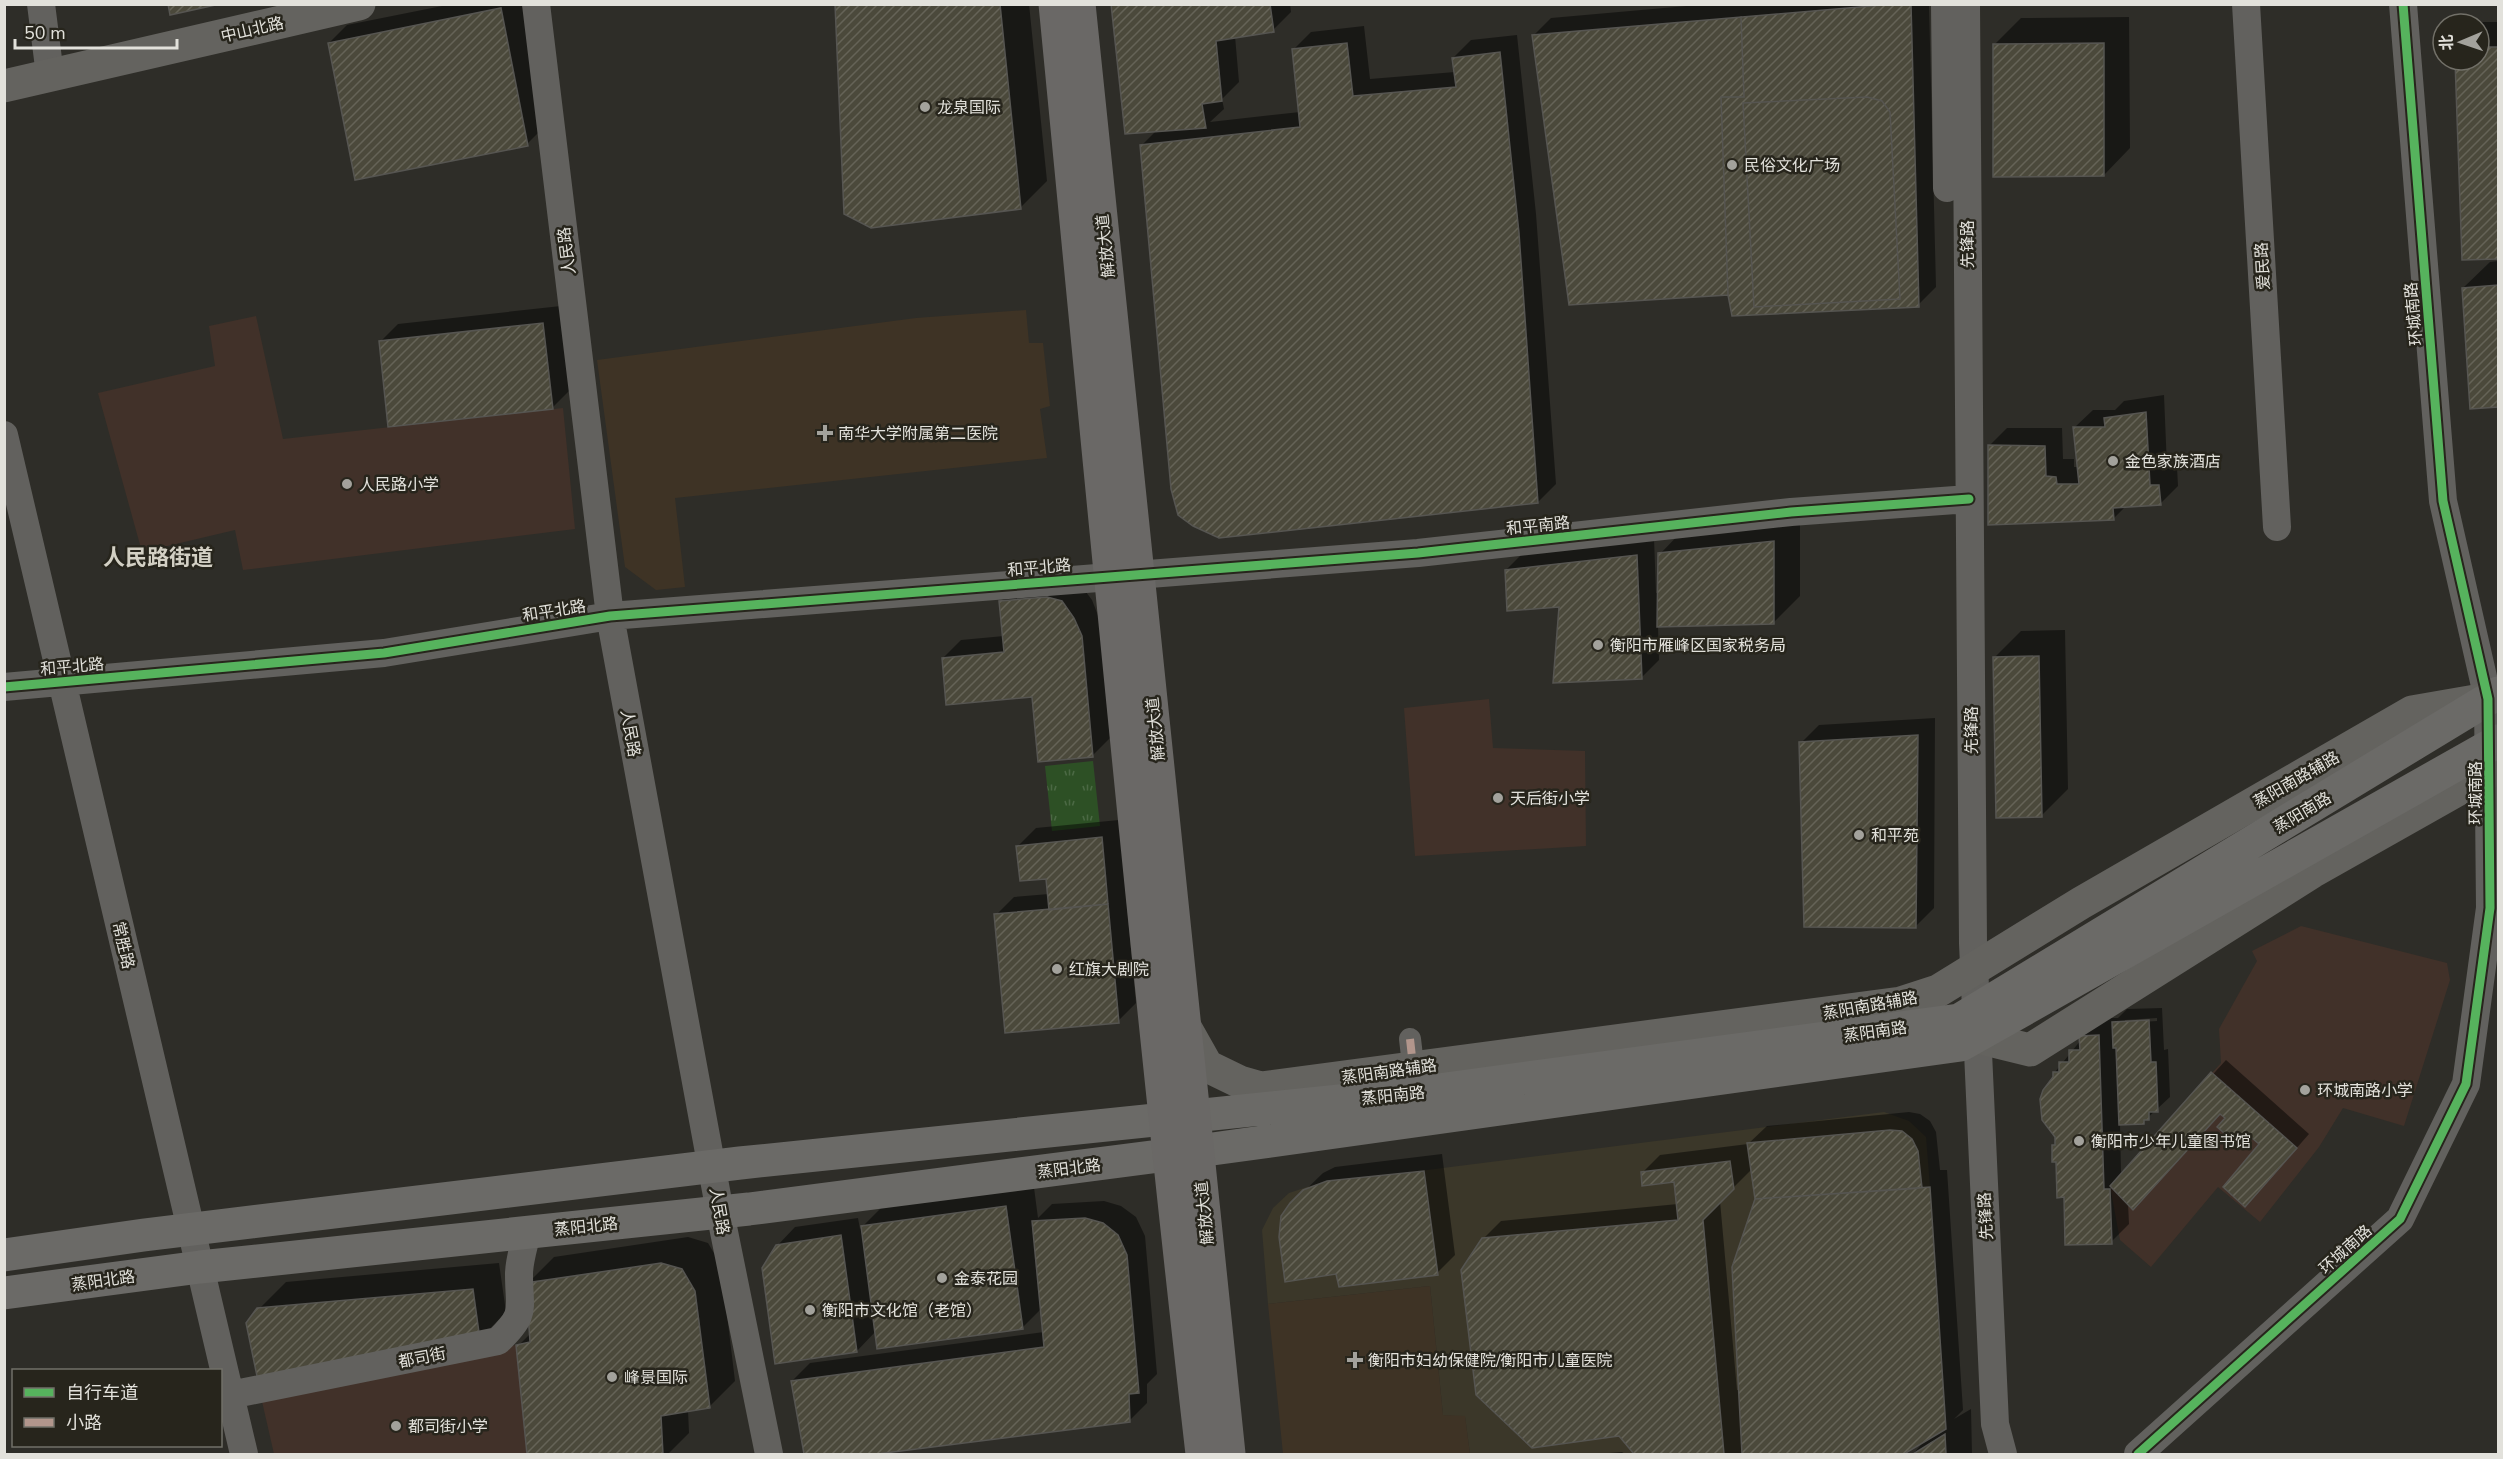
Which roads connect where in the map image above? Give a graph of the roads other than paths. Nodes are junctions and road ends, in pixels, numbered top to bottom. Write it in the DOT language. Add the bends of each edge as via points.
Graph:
graph roads {
  1 [pos="41,4"];
  2 [pos="359,4"];
  3 [pos="536,4"];
  4 [pos="1055,4"];
  5 [pos="1079,4"];
  6 [pos="1945,4"];
  7 [pos="1966,4"];
  8 [pos="2246,4"];
  9 [pos="2403,4"];
  10 [pos="50,75"];
  11 [pos="4,86"];
  12 [pos="4,435"];
  13 [pos="1960,500"];
  14 [pos="2277,527"];
  15 [pos="1124,575"];
  16 [pos="610,616"];
  17 [pos="63,682"];
  18 [pos="4,687"];
  19 [pos="2495,691"];
  20 [pos="2494,756"];
  21 [pos="1965,975"];
  22 [pos="1185,1027"];
  23 [pos="1968,1028"];
  24 [pos="1413,1067"];
  25 [pos="1179,1117"];
  26 [pos="1182,1153"];
  27 [pos="712,1167"];
  28 [pos="720,1212"];
  29 [pos="191,1230"];
  30 [pos="527,1232"];
  31 [pos="4,1255"];
  32 [pos="200,1267"];
  33 [pos="4,1293"];
  34 [pos="230,1395"];
  35 [pos="244,1455"];
  36 [pos="770,1455"];
  37 [pos="1202,1455"];
  38 [pos="1229,1455"];
  39 [pos="1988,1455"];
  40 [pos="2003,1455"];
  41 [pos="2138,1455"];
  1 -- 10 [label="street"];
  2 -- 10 [label="main road, 中山北路"];
  3 -- 16 [label="street, 人民路"];
  4 -- 15 [label="highway, 解放大道"];
  5 -- 15 [label="highway, 解放大道"];
  6 -- 13 [label="street, 先锋路"];
  7 -- 13 [label="street, 先锋路"];
  8 -- 14 [label="street, 爱民路"];
  9 -- 19 [label="street, 环城南路" via="2443,501"];
  10 -- 11 [label="main road, 中山北路"];
  12 -- 17 [label="street, 常胜路"];
  13 -- 15 [label="street, 和平南路" via="1791,512 1418,553"];
  13 -- 21 [label="street, 先锋路"];
  15 -- 16 [label="street, 和平北路"];
  15 -- 22 [label="highway, 解放大道"];
  15 -- 25 [label="highway, 解放大道"];
  16 -- 17 [label="street, 和平北路" via="384,653"];
  16 -- 27 [label="street, 人民路"];
  17 -- 18 [label="street, 和平北路"];
  17 -- 29 [label="street, 常胜路"];
  19 -- 20 [label="street, 环城南路"];
  19 -- 21 [label="main road, 蒸阳南路辅路" via="2412,712 2081,903"];
  19 -- 23 [label="main road, 蒸阳南路"];
  20 -- 23 [label="main road, 蒸阳南路"];
  20 -- 41 [label="street, 环城南路" via="2490,908 2466,1084 2400,1219"];
  21 -- 23 [label="street, 先锋路"];
  21 -- 24 [label="main road, 蒸阳南路辅路" via="1938,991 1900,1003"];
  22 -- 24 [label="main road, 蒸阳南路辅路" via="1207,1066 1240,1083 1261,1088"];
  22 -- 25 [label="highway, 解放大道"];
  23 -- 24 [label="main road, 蒸阳南路"];
  23 -- 26 [label="main road, 蒸阳南路"];
  23 -- 39 [label="street, 先锋路" via="1982,1433"];
  23 -- 40 [label="street, 先锋路" via="1995,1424"];
  24 -- 25 [label="main road, 蒸阳南路"];
  25 -- 26 [label="highway, 解放大道"];
  25 -- 27 [label="main road"];
  26 -- 28 [label="main road, 蒸阳北路"];
  26 -- 37 [label="highway, 解放大道"];
  26 -- 38 [label="highway, 解放大道"];
  27 -- 28 [label="street, 人民路"];
  27 -- 29 [label="main road"];
  28 -- 30 [label="main road, 蒸阳北路"];
  28 -- 36 [label="street, 人民路"];
  29 -- 31 [label="main road"];
  29 -- 32 [label="street, 常胜路"];
  30 -- 32 [label="main road, 蒸阳北路"];
  30 -- 34 [label="street, 都司街" via="519,1272 521,1303 515,1325 498,1341"];
  32 -- 33 [label="main road, 蒸阳北路"];
  32 -- 34 [label="street, 常胜路"];
  34 -- 35 [label="street, 常胜路"];
}
